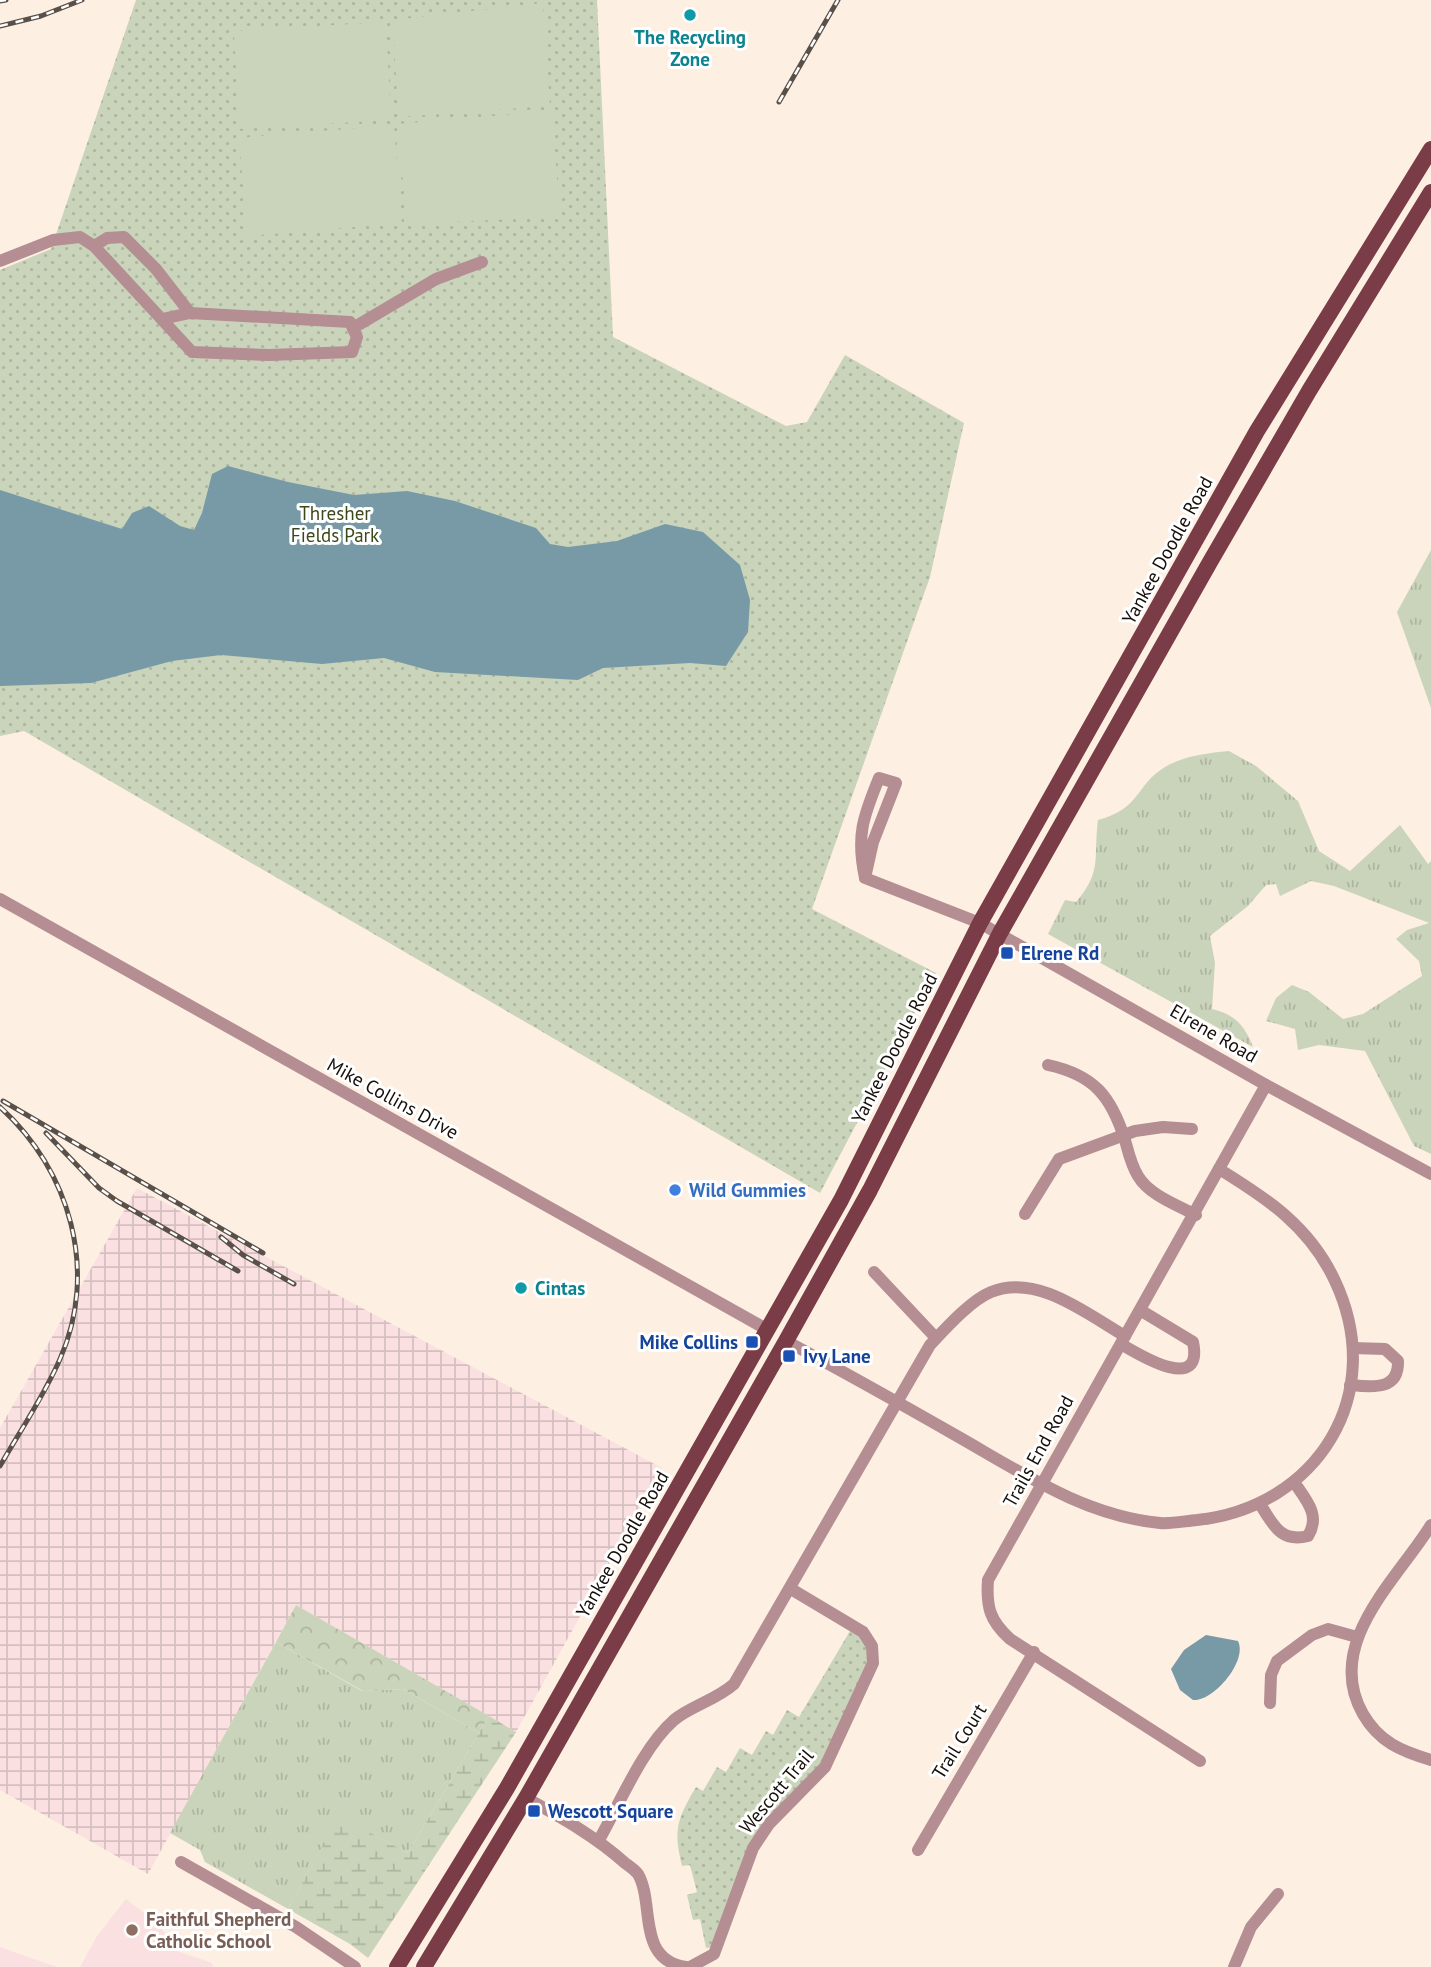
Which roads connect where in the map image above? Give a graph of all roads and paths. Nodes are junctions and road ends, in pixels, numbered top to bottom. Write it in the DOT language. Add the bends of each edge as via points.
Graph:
graph roads {
  1 [pos="1431,149"];
  2 [pos="1431,160"];
  3 [pos="1431,192"];
  4 [pos="94,246"];
  5 [pos="0,261"];
  6 [pos="482,262"];
  7 [pos="190,313"];
  8 [pos="1356,316"];
  9 [pos="162,318"];
  10 [pos="1325,321"];
  11 [pos="353,328"];
  12 [pos="1248,496"];
  13 [pos="865,878"];
  14 [pos="0,899"];
  15 [pos="980,923"];
  16 [pos="1000,933"];
  17 [pos="1048,1065"];
  18 [pos="1266,1086"];
  19 [pos="1192,1129"];
  20 [pos="1123,1135"];
  21 [pos="1219,1168"];
  22 [pos="1431,1174"];
  23 [pos="841,1200"];
  24 [pos="1025,1214"];
  25 [pos="1196,1215"];
  26 [pos="874,1272"];
  27 [pos="1140,1310"];
  28 [pos="768,1330"];
  29 [pos="936,1338"];
  30 [pos="1123,1340"];
  31 [pos="786,1341"];
  32 [pos="1353,1348"];
  33 [pos="1350,1385"];
  34 [pos="897,1402"];
  35 [pos="1294,1482"];
  36 [pos="1042,1484"];
  37 [pos="1260,1504"];
  38 [pos="687,1514"];
  39 [pos="1431,1525"];
  40 [pos="790,1589"];
  41 [pos="1357,1637"];
  42 [pos="1034,1652"];
  43 [pos="1270,1703"];
  44 [pos="1431,1760"];
  45 [pos="1200,1761"];
  46 [pos="526,1798"];
  47 [pos="599,1840"];
  48 [pos="919,1850"];
  49 [pos="181,1862"];
  50 [pos="1278,1894"];
  51 [pos="355,1967"];
  52 [pos="397,1967"];
  53 [pos="424,1967"];
  54 [pos="688,1967"];
  55 [pos="1234,1967"];
  1 -- 10 [label="main road, Yankee Doodle Road"];
  2 -- 8 [label="main road" via="1355,290 1349,309"];
  3 -- 8 [label="main road"];
  4 -- 5 [label="street" via="80,237 53,240"];
  4 -- 7 [label="street" via="107,238 124,237"];
  4 -- 9 [label="street"];
  6 -- 11 [label="street" via="436,279"];
  7 -- 9 [label="street"];
  7 -- 11 [label="street" via="350,322"];
  8 -- 12 [label="main road"];
  9 -- 11 [label="street" via="192,352 352,352 357,337"];
  10 -- 12 [label="main road" via="1330,330 1326,345 1244,489"];
  10 -- 15 [label="main road, Yankee Doodle Road" via="1257,431"];
  12 -- 16 [label="main road"];
  13 -- 13 [label="street" via="873,842 896,783 879,778 858,848"];
  13 -- 15 [label="street, Elrene Road"];
  14 -- 28 [label="street, Mike Collins Drive"];
  15 -- 16 [label="street, Elrene Road"];
  15 -- 23 [label="main road, Yankee Doodle Road"];
  16 -- 18 [label="street, Elrene Road"];
  16 -- 31 [label="main road" via="870,1190"];
  17 -- 20 [label="street" via="1093,1084 1110,1101"];
  18 -- 21 [label="street, Trails End Road"];
  18 -- 22 [label="street, Elrene Road"];
  19 -- 20 [label="street" via="1163,1128"];
  20 -- 24 [label="street" via="1059,1159"];
  20 -- 25 [label="street" via="1138,1177 1154,1193"];
  21 -- 25 [label="street, Trails End Road"];
  21 -- 32 [label="street" via="1277,1205 1318,1250 1346,1309"];
  23 -- 28 [label="main road, Yankee Doodle Road"];
  23 -- 31 [label="main road" via="787,1320"];
  25 -- 27 [label="street, Trails End Road"];
  26 -- 29 [label="street"];
  27 -- 30 [label="street, Trails End Road"];
  27 -- 30 [label="street" via="1193,1342 1195,1353 1177,1370 1166,1368"];
  28 -- 38 [label="main road" via="766,1357 704,1472"];
  28 -- 52 [label="main road, Yankee Doodle Road" via="507,1788"];
  29 -- 30 [label="street" via="990,1292 1022,1285 1058,1298"];
  29 -- 34 [label="street"];
  30 -- 36 [label="street, Trails End Road"];
  31 -- 34 [label="street"];
  31 -- 38 [label="main road"];
  32 -- 33 [label="street"];
  32 -- 33 [label="street" via="1385,1349 1398,1361 1398,1372 1394,1381 1384,1386"];
  33 -- 35 [label="street" via="1333,1437"];
  34 -- 36 [label="street"];
  34 -- 40 [label="street"];
  35 -- 37 [label="street"];
  35 -- 37 [label="street" via="1315,1514 1308,1536 1294,1539 1281,1535"];
  36 -- 37 [label="street" via="1101,1513 1162,1524 1223,1517"];
  36 -- 42 [label="street, Trails End Road" via="988,1580 986,1604 994,1624"];
  38 -- 46 [label="main road"];
  39 -- 41 [label="street"];
  40 -- 47 [label="street" via="734,1684 717,1699 677,1718 660,1734"];
  40 -- 54 [label="street, Wescott Trail" via="863,1632 872,1646 873,1663 825,1768 769,1824 752,1848 714,1954"];
  41 -- 43 [label="street" via="1328,1629 1311,1635 1277,1661 1271,1675"];
  41 -- 44 [label="street" via="1352,1685 1369,1724 1400,1751"];
  42 -- 45 [label="street, Trails End Road"];
  42 -- 48 [label="street, Trail Court"];
  46 -- 47 [label="street"];
  46 -- 53 [label="main road"];
  47 -- 54 [label="street, Wescott Trail" via="638,1874 653,1942 662,1957"];
  49 -- 51 [label="street" via="296,1927"];
  50 -- 55 [label="street" via="1251,1927"];
}
